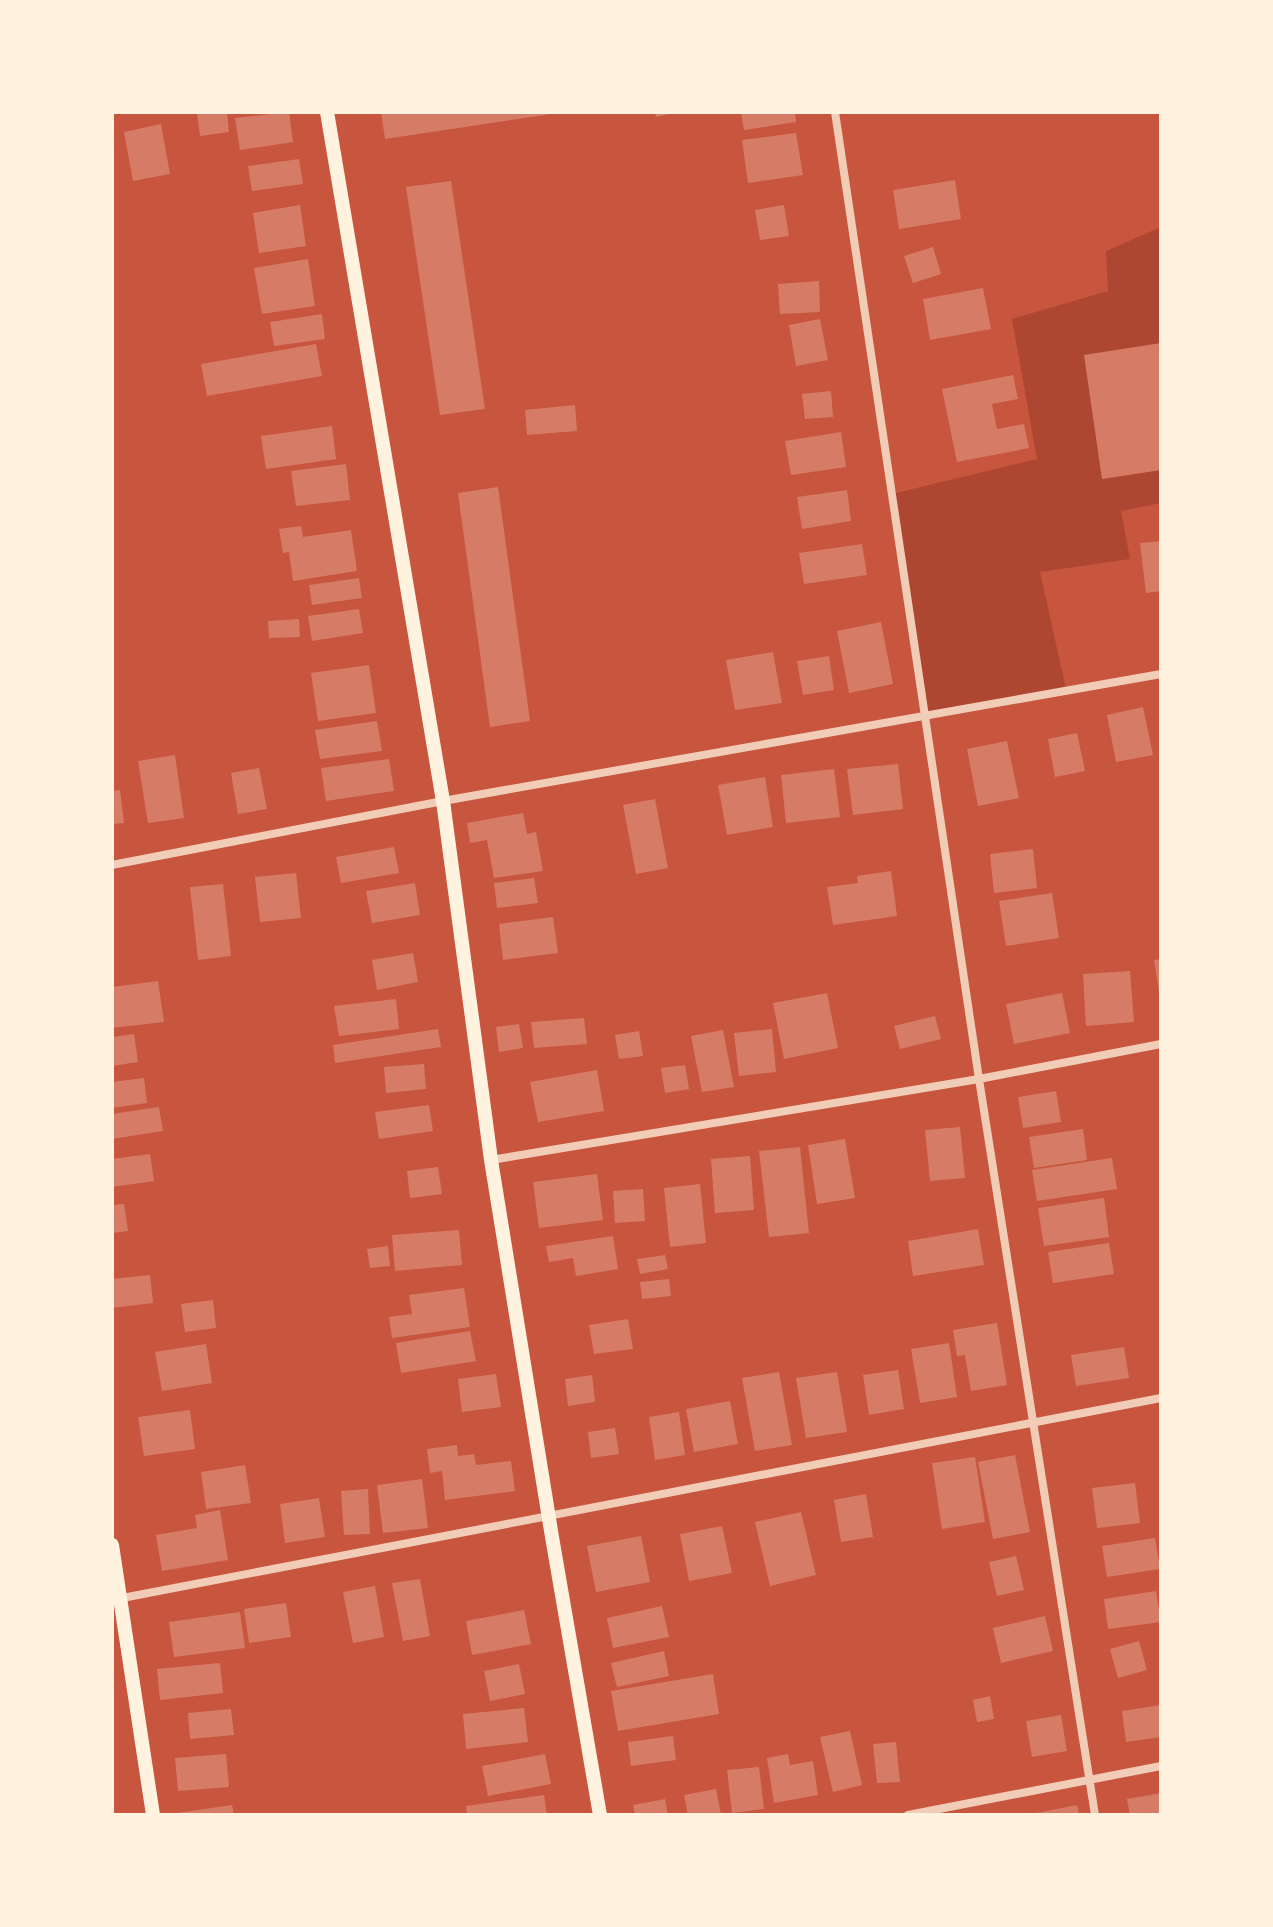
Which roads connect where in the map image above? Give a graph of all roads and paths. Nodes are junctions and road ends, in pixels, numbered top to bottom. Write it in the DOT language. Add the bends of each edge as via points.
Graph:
graph roads {
  1 [pos="327,112"];
  2 [pos="835,112"];
  3 [pos="1161,674"];
  4 [pos="925,715"];
  5 [pos="443,801"];
  6 [pos="112,865"];
  7 [pos="1161,1044"];
  8 [pos="979,1079"];
  9 [pos="491,1160"];
  10 [pos="1161,1398"];
  11 [pos="1034,1421"];
  12 [pos="549,1517"];
  13 [pos="112,1545"];
  14 [pos="116,1599"];
  15 [pos="1161,1766"];
  16 [pos="1089,1779"];
  17 [pos="153,1815"];
  18 [pos="600,1815"];
  19 [pos="908,1815"];
  20 [pos="1095,1815"];
  1 -- 5 [label="main road"];
  2 -- 4 [label="street"];
  3 -- 4 [label="street"];
  4 -- 5 [label="street"];
  4 -- 8 [label="street"];
  5 -- 6 [label="street"];
  5 -- 9 [label="main road"];
  7 -- 8 [label="street"];
  8 -- 9 [label="street"];
  8 -- 11 [label="street"];
  9 -- 12 [label="main road"];
  10 -- 11 [label="street"];
  11 -- 12 [label="street"];
  11 -- 16 [label="street"];
  12 -- 14 [label="street"];
  12 -- 18 [label="main road"];
  13 -- 14 [label="main road"];
  14 -- 17 [label="main road"];
  15 -- 16 [label="street"];
  16 -- 19 [label="street"];
  16 -- 20 [label="street"];
}
